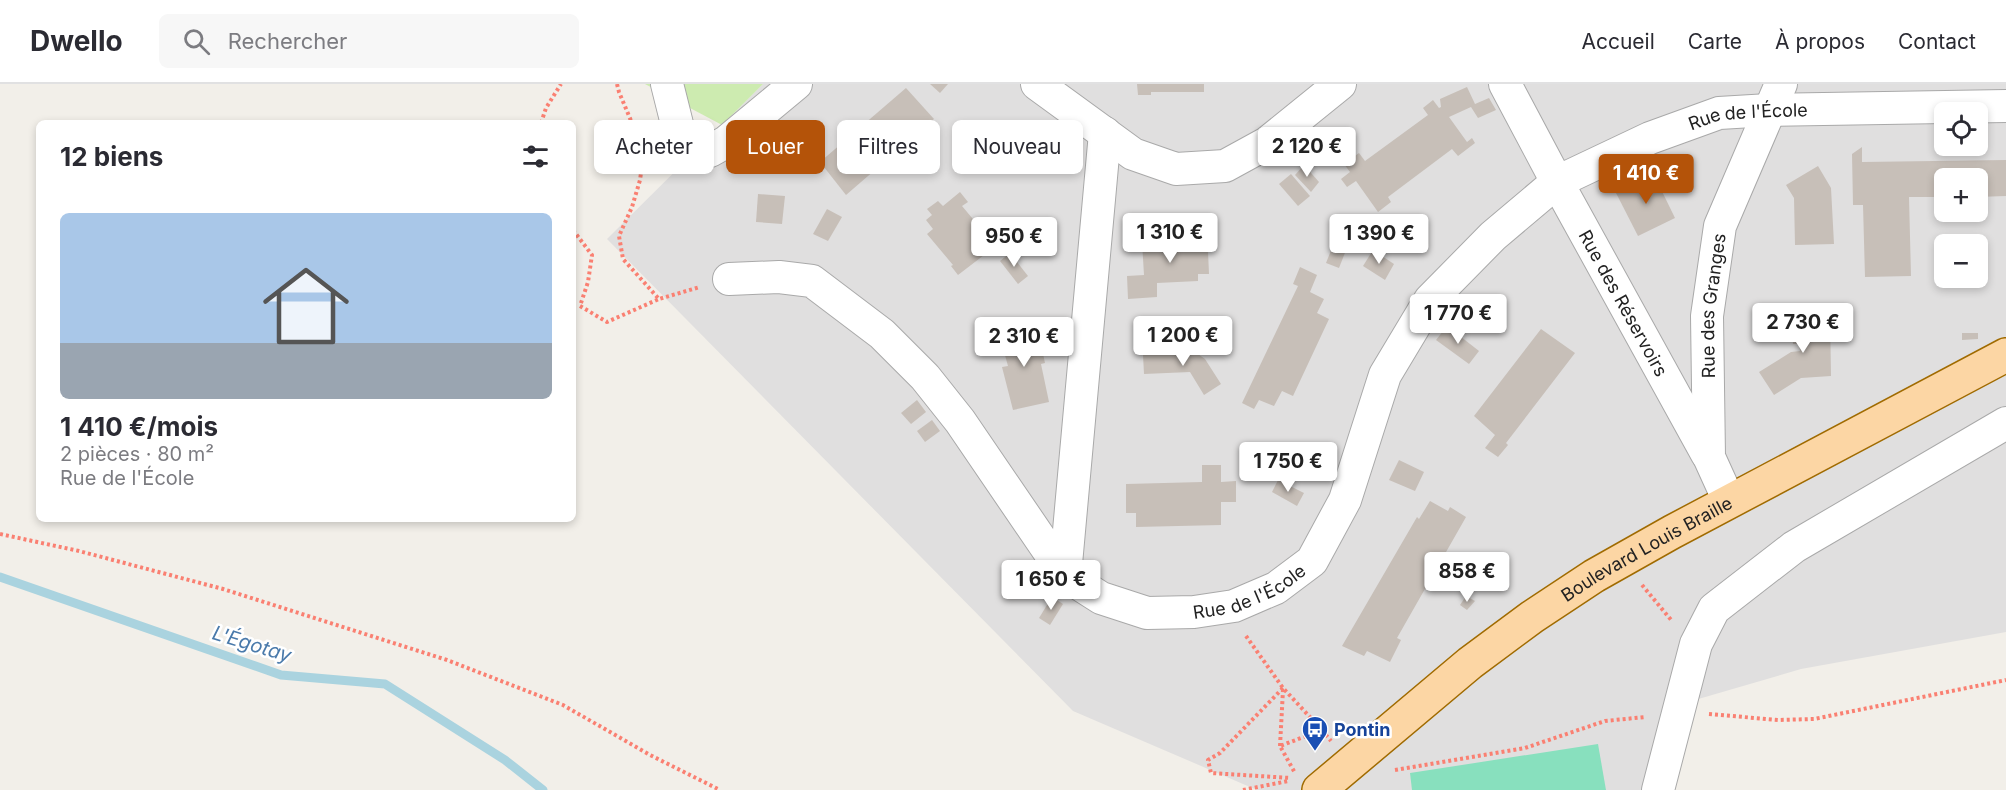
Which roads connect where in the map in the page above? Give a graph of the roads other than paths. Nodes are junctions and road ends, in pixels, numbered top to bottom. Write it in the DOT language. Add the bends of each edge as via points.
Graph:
graph roads {
  1 [pos="667,84"];
  2 [pos="796,84"];
  3 [pos="1037,84"];
  4 [pos="1340,84"];
  5 [pos="1505,84"];
  6 [pos="1775,97"];
  7 [pos="2006,106"];
  8 [pos="1105,133"];
  9 [pos="1557,182"];
  10 [pos="729,279"];
  11 [pos="2006,355"];
  12 [pos="2006,423"];
  13 [pos="1709,457"];
  14 [pos="1729,501"];
  15 [pos="1065,575"];
  16 [pos="1309,784"];
  17 [pos="1658,790"];
  1 -- 2 [label="street" via="678,132 688,149 710,151"];
  3 -- 8 [label="street"];
  4 -- 8 [label="street" via="1267,143 1225,166 1176,168 1133,154"];
  5 -- 9 [label="street, Rue des Réservoirs"];
  6 -- 7 [label="street, Rue de l'École"];
  6 -- 9 [label="street, Rue de l'École" via="1650,138"];
  6 -- 13 [label="street, Rue des Granges" via="1720,226 1707,316"];
  8 -- 15 [label="street"];
  9 -- 13 [label="street, Rue des Réservoirs"];
  9 -- 15 [label="street, Rue de l'École" via="1493,236 1430,300 1385,375 1345,500 1312,561 1276,588 1234,606 1194,612 1147,613 1101,598"];
  10 -- 15 [label="street, Rue de l'École" via="779,277 812,281 882,334 925,377 960,421"];
  11 -- 14 [label="main road, Boulevard Louis Braille"];
  12 -- 17 [label="street" via="1794,547 1713,609 1696,644"];
  13 -- 14 [label="street, Rue des Granges"];
  14 -- 16 [label="main road, Boulevard Louis Braille" via="1594,576 1532,617"];
}
